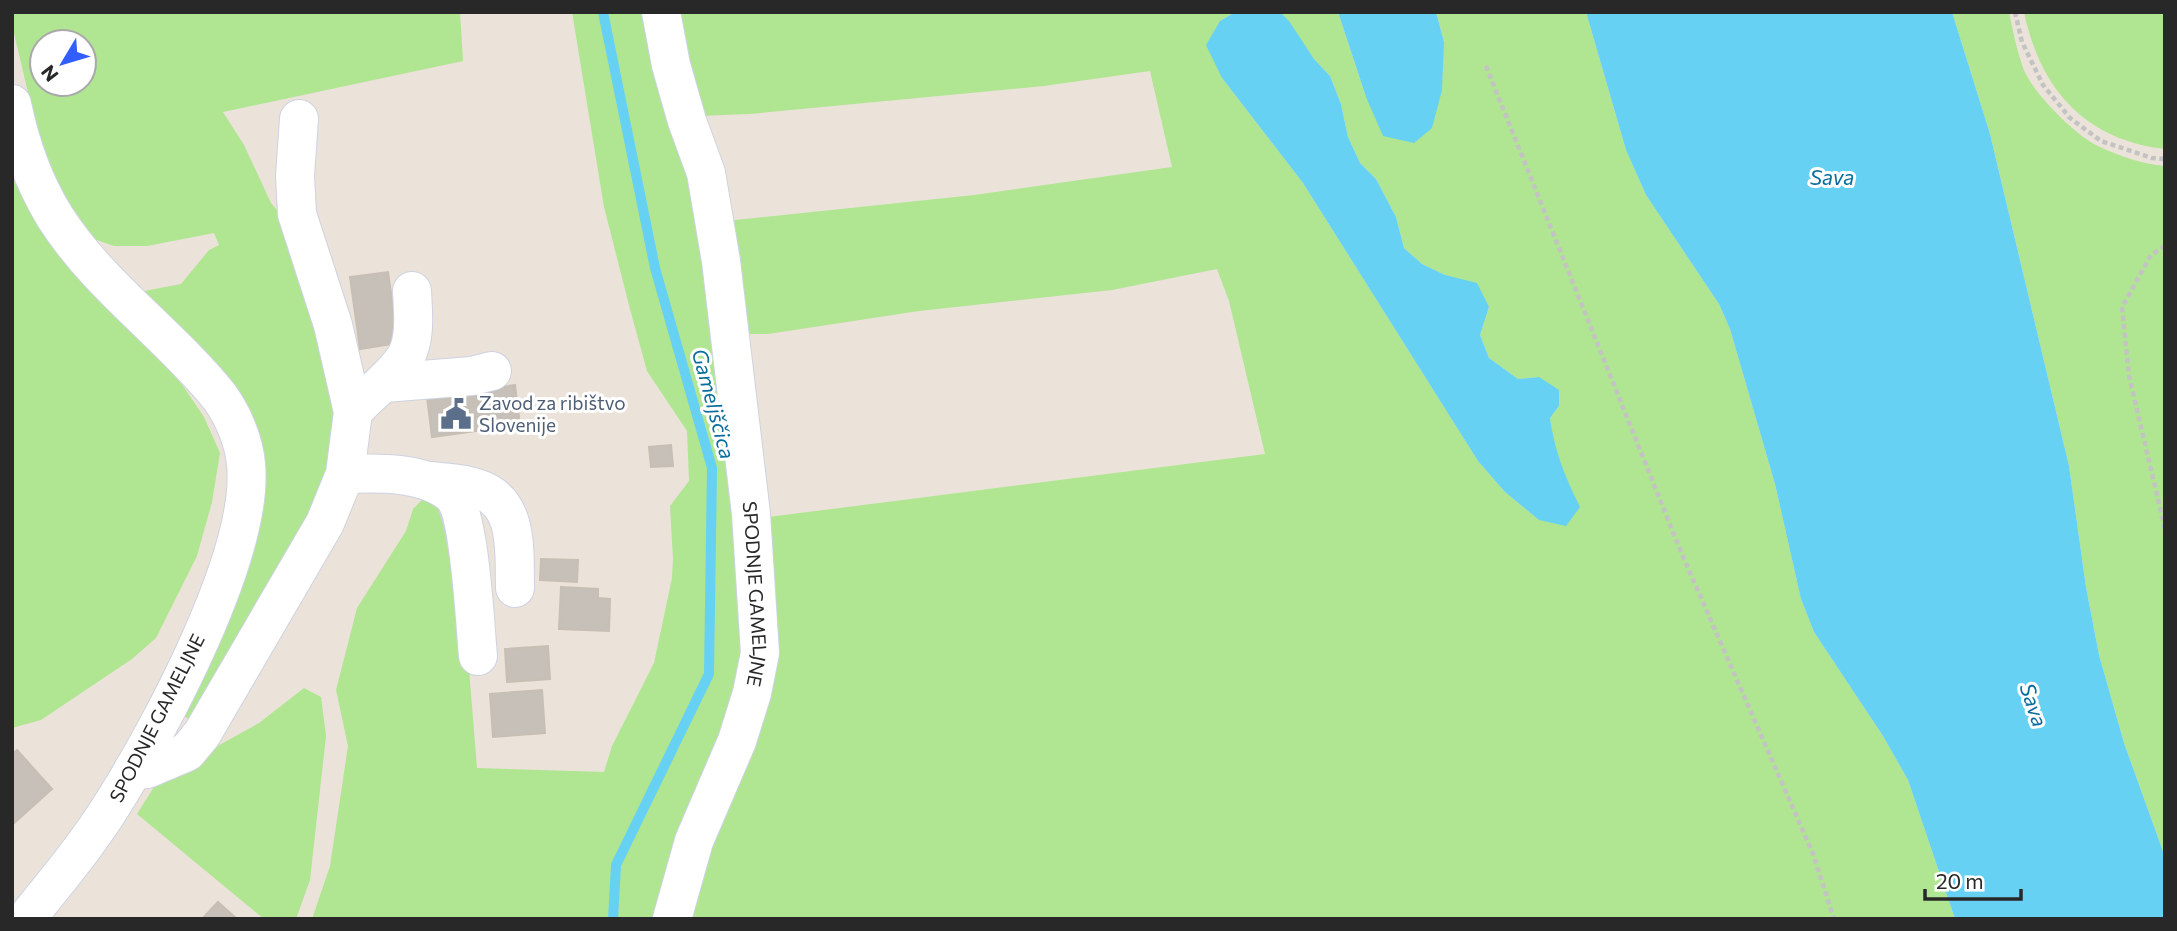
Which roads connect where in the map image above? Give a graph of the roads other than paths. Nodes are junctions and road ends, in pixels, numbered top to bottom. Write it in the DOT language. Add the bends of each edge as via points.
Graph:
graph roads {
  1 [pos="661,12"];
  2 [pos="12,104"];
  3 [pos="299,119"];
  4 [pos="412,291"];
  5 [pos="492,370"];
  6 [pos="384,383"];
  7 [pos="353,412"];
  8 [pos="345,474"];
  9 [pos="432,481"];
  10 [pos="515,588"];
  11 [pos="478,656"];
  12 [pos="133,770"];
  13 [pos="26,919"];
  14 [pos="672,919"];
  1 -- 14 [label="street, SPODNJE GAMELJNE" via="671,65 706,173 721,261 751,514 760,653 737,741 694,841"];
  2 -- 12 [label="street, SPODNJE GAMELJNE" via="26,156 55,218 110,284 221,399 235,424 246,465 239,530 222,586"];
  3 -- 7 [label="street" via="296,214 333,325"];
  4 -- 6 [label="street" via="412,337 407,355"];
  5 -- 6 [label="street" via="472,376"];
  6 -- 7 [label="street"];
  7 -- 8 [label="street"];
  8 -- 9 [label="street" via="377,473"];
  8 -- 12 [label="street" via="325,523 202,734 187,752"];
  9 -- 10 [label="street" via="477,488 500,500 510,517"];
  9 -- 11 [label="street" via="452,495 463,517"];
  12 -- 13 [label="street, SPODNJE GAMELJNE" via="94,832"];
}
